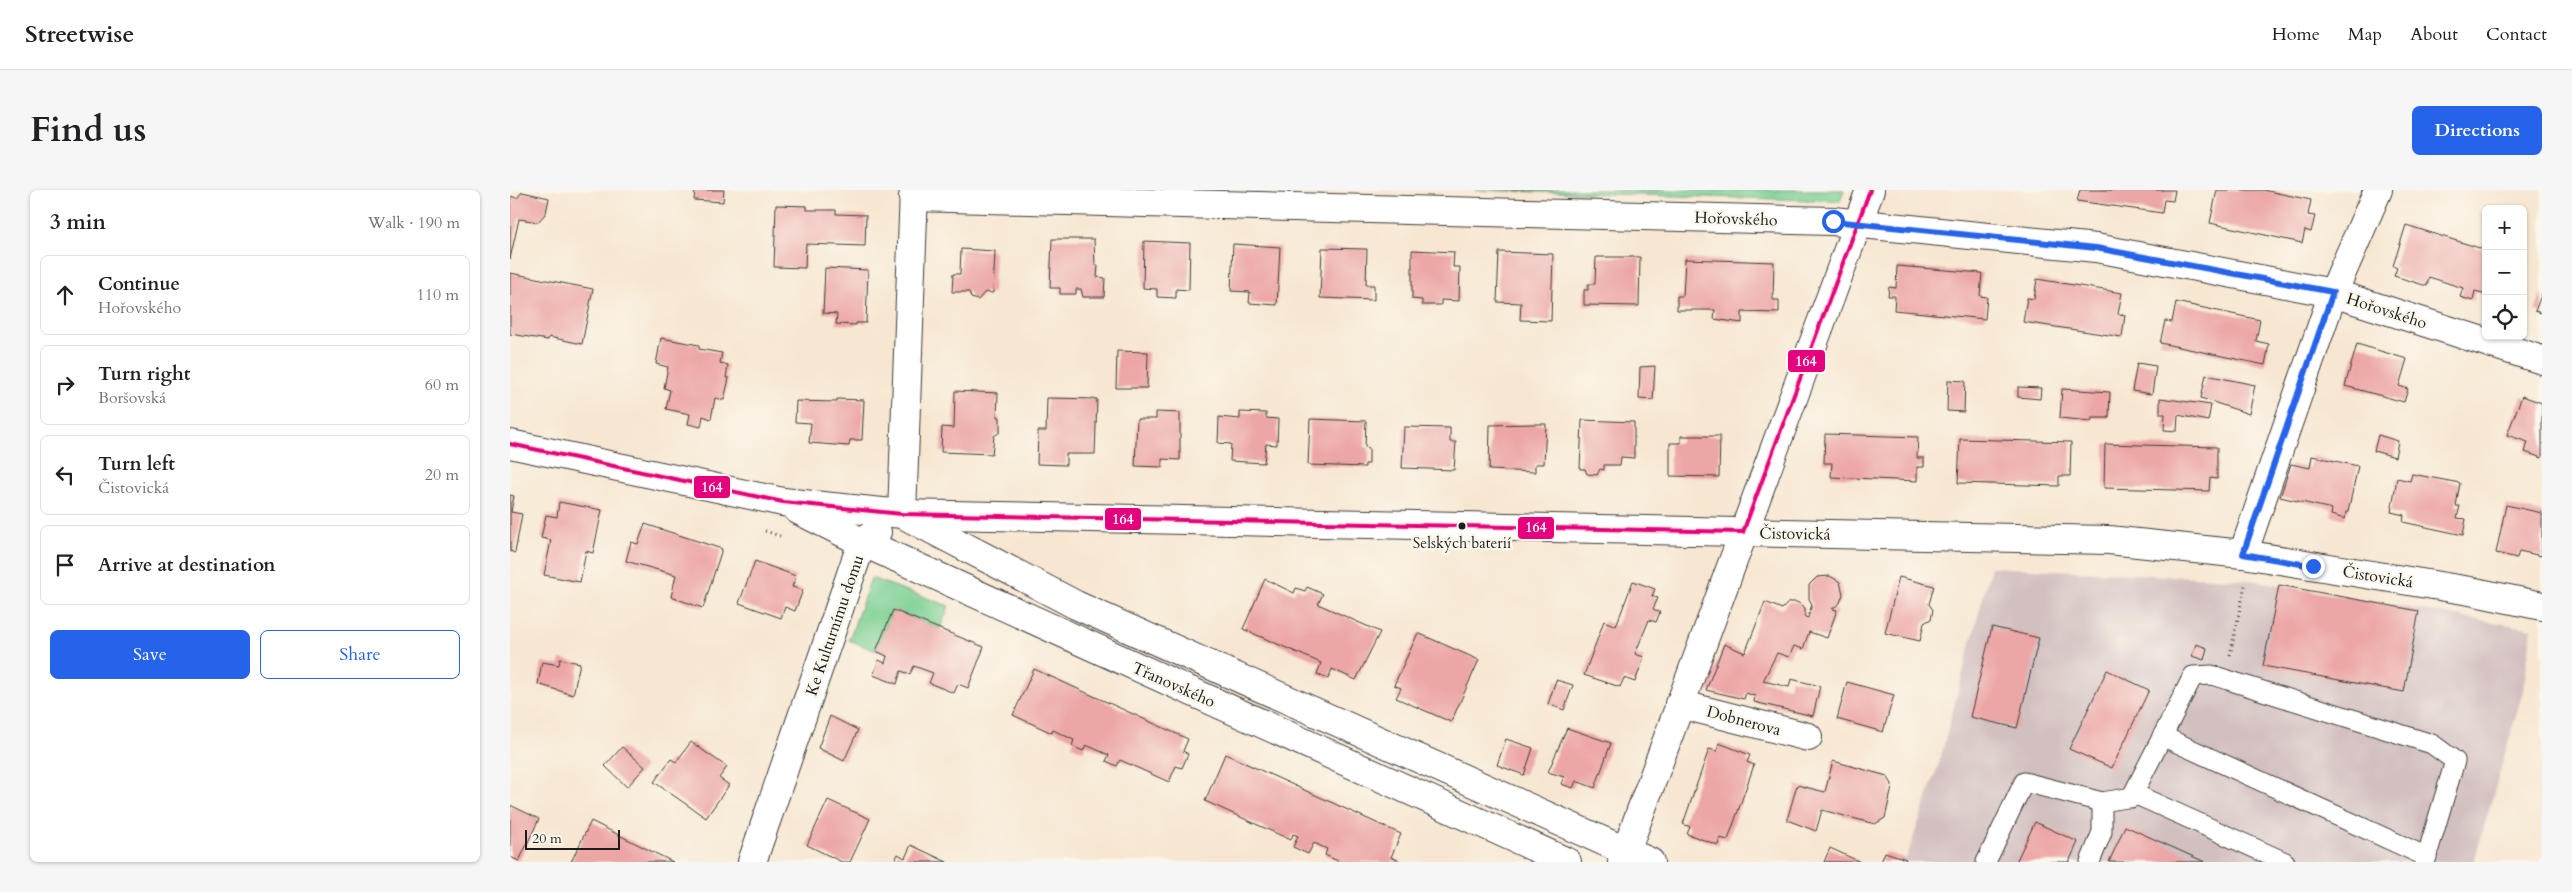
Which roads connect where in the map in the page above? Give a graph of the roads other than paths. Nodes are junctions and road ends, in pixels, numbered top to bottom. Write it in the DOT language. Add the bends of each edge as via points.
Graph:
graph roads {
  1 [pos="1870,190"];
  2 [pos="2378,190"];
  3 [pos="913,193"];
  4 [pos="1857,223"];
  5 [pos="2333,292"];
  6 [pos="2542,360"];
  7 [pos="510,444"];
  8 [pos="783,502"];
  9 [pos="902,514"];
  10 [pos="1743,532"];
  11 [pos="862,542"];
  12 [pos="2243,554"];
  13 [pos="2542,606"];
  14 [pos="1679,704"];
  15 [pos="2162,736"];
  16 [pos="1808,737"];
  17 [pos="2131,798"];
  18 [pos="2102,802"];
  19 [pos="1632,858"];
  20 [pos="2426,859"];
  21 [pos="752,862"];
  22 [pos="1567,862"];
  23 [pos="1986,862"];
  24 [pos="2090,862"];
  25 [pos="2286,862"];
  1 -- 4 [label="street"];
  2 -- 5 [label="street"];
  3 -- 4 [label="street, Hořovského"];
  3 -- 9 [label="street"];
  4 -- 5 [label="street, Hořovského" via="2096,248"];
  4 -- 10 [label="street"];
  5 -- 6 [label="street, Hořovského"];
  5 -- 12 [label="street"];
  7 -- 8 [label="street, Čistovická"];
  8 -- 9 [label="street, Čistovická"];
  8 -- 11 [label="street, Třanovského"];
  9 -- 10 [label="street, Čistovická"];
  9 -- 11 [label="street, Ke Kulturnímu domu"];
  9 -- 19 [label="street, Třanovského" via="1076,605"];
  10 -- 12 [label="street, Čistovická" via="2108,540"];
  10 -- 14 [label="street"];
  11 -- 21 [label="street, Ke Kulturnímu domu"];
  11 -- 22 [label="street, Třanovského"];
  12 -- 13 [label="street, Čistovická"];
  14 -- 16 [label="street, Dobnerova"];
  14 -- 19 [label="street"];
  15 -- 17 [label="lane"];
  15 -- 20 [label="lane"];
  15 -- 20 [label="lane" via="2193,676 2212,675 2432,744 2455,761"];
  17 -- 18 [label="lane"];
  17 -- 25 [label="lane" via="2139,796"];
  18 -- 23 [label="lane" via="2024,782"];
  18 -- 24 [label="lane" via="2102,832"];
}
